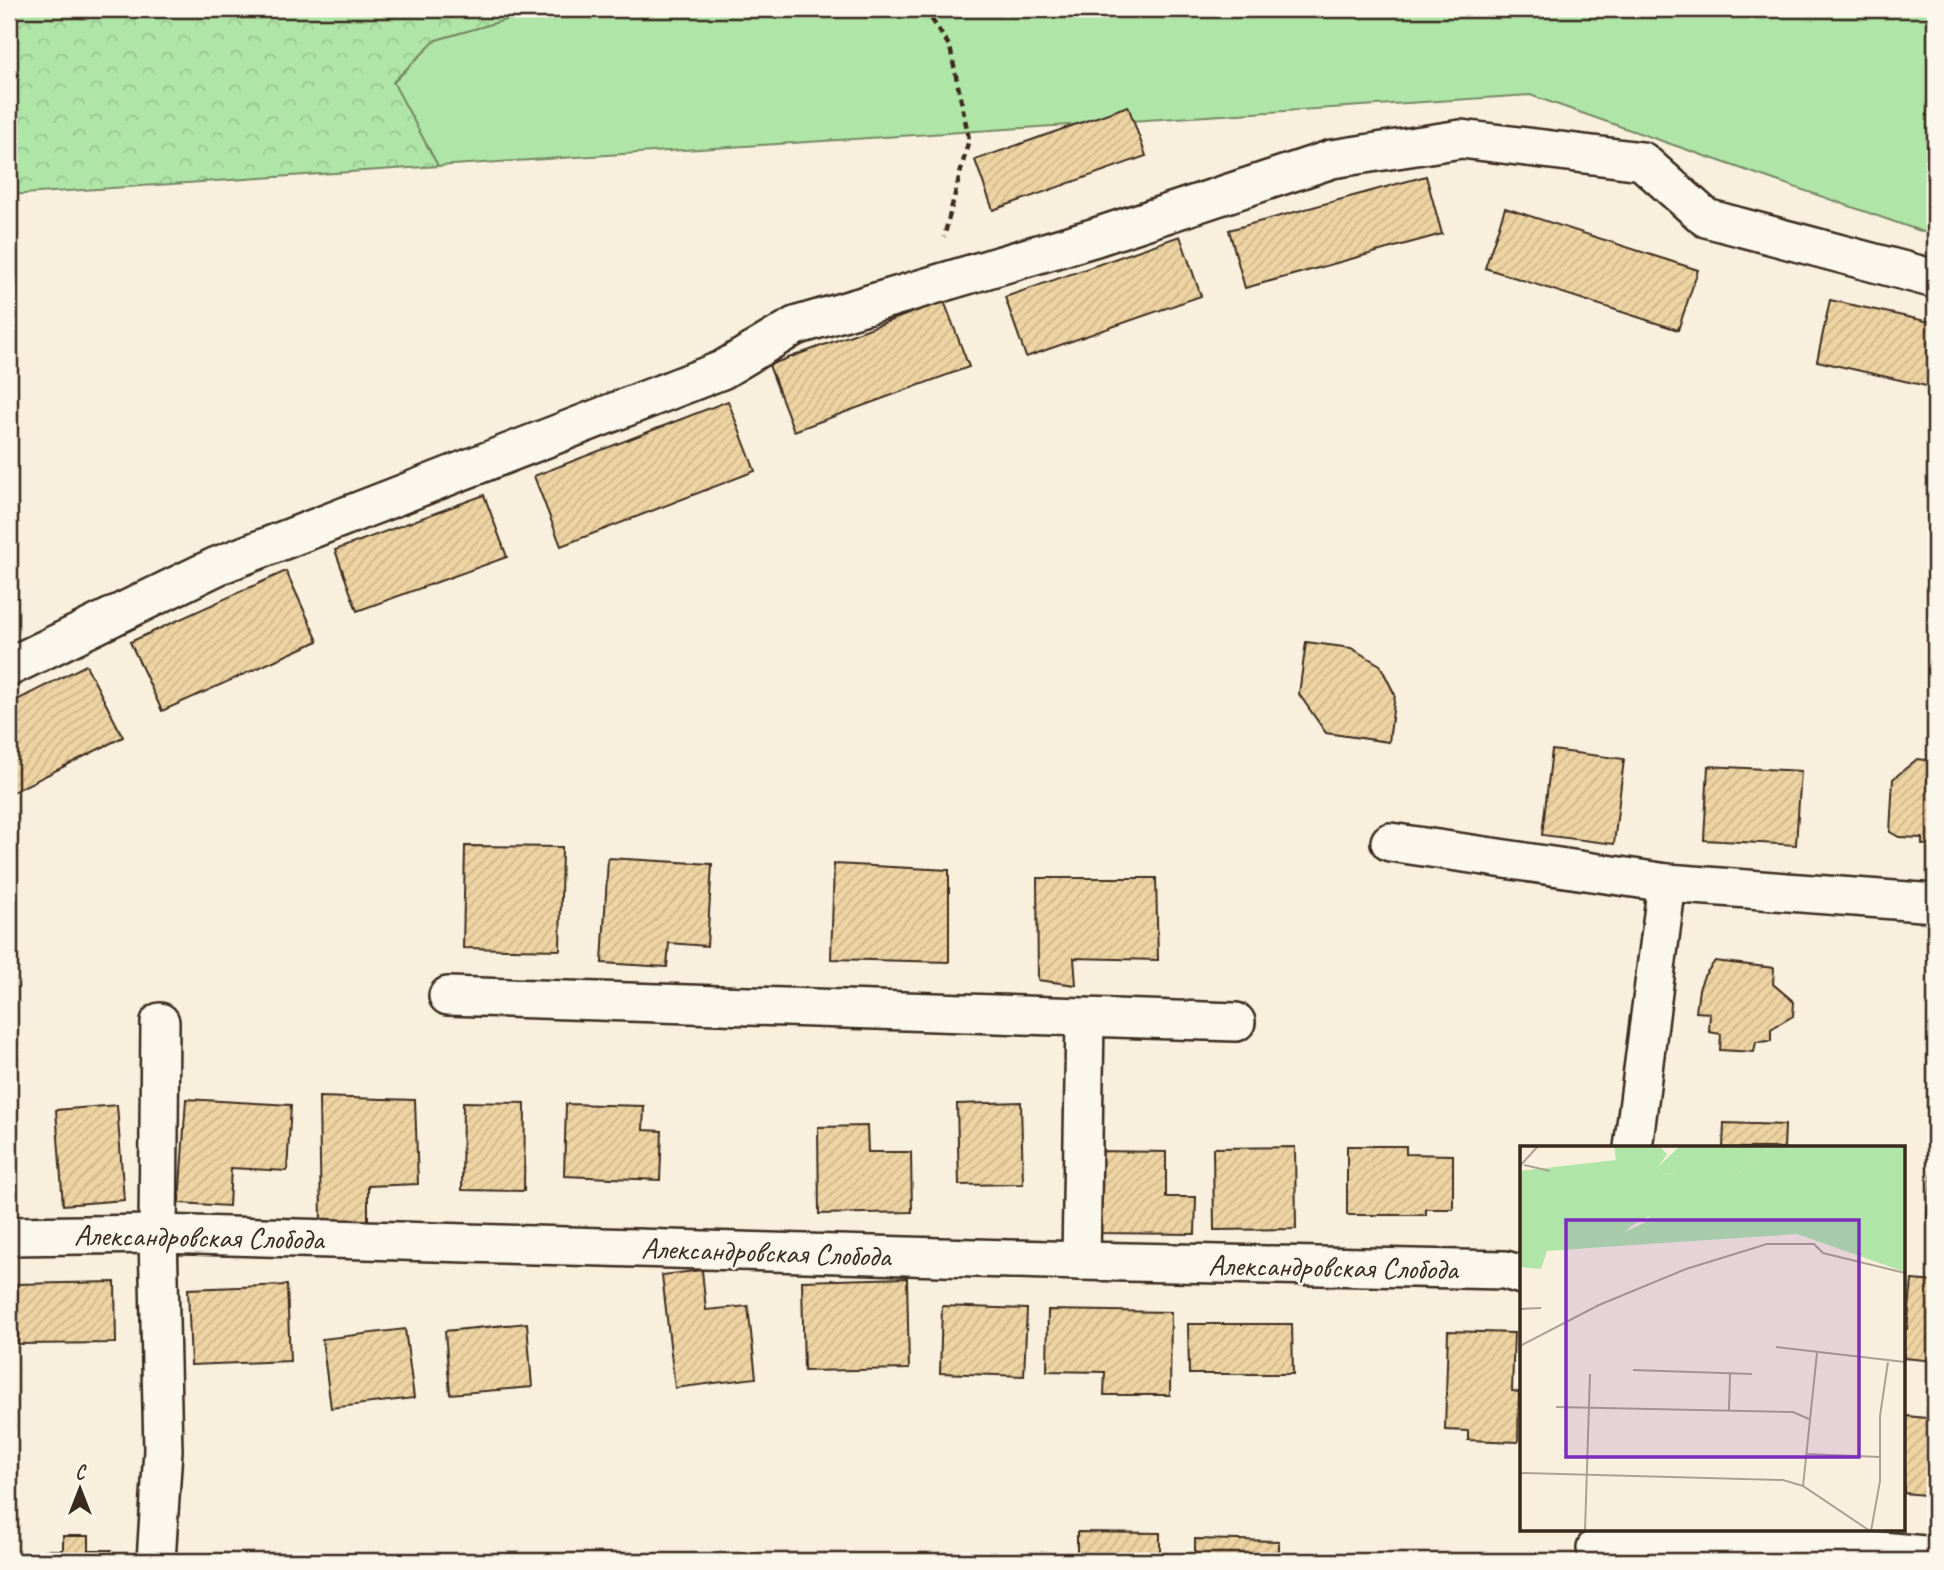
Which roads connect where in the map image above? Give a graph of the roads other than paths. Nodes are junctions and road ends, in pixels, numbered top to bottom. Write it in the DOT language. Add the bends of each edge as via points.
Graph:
graph roads {
  1 [pos="1935,279"];
  2 [pos="9,667"];
  3 [pos="1390,842"];
  4 [pos="1667,883"];
  5 [pos="1935,904"];
  6 [pos="448,996"];
  7 [pos="1085,1019"];
  8 [pos="160,1022"];
  9 [pos="1236,1022"];
  10 [pos="1633,1146"];
  11 [pos="158,1234"];
  12 [pos="9,1236"];
  13 [pos="1081,1261"];
  14 [pos="1520,1274"];
  15 [pos="1596,1546"];
  16 [pos="1935,1556"];
  17 [pos="156,1561"];
  1 -- 2 [label="street" via="1706,218 1642,161 1461,139 1332,159 1096,237 795,326 722,370 217,566"];
  3 -- 4 [label="street"];
  4 -- 5 [label="street"];
  4 -- 10 [label="street"];
  6 -- 7 [label="street"];
  7 -- 9 [label="street"];
  7 -- 13 [label="street"];
  8 -- 11 [label="street"];
  11 -- 12 [label="street, Александровская Слобода"];
  11 -- 13 [label="street, Александровская Слобода"];
  11 -- 17 [label="street" via="163,1451"];
  13 -- 14 [label="street, Александровская Слобода" via="1505,1270"];
  15 -- 16 [label="street" via="1693,1535"];
}
